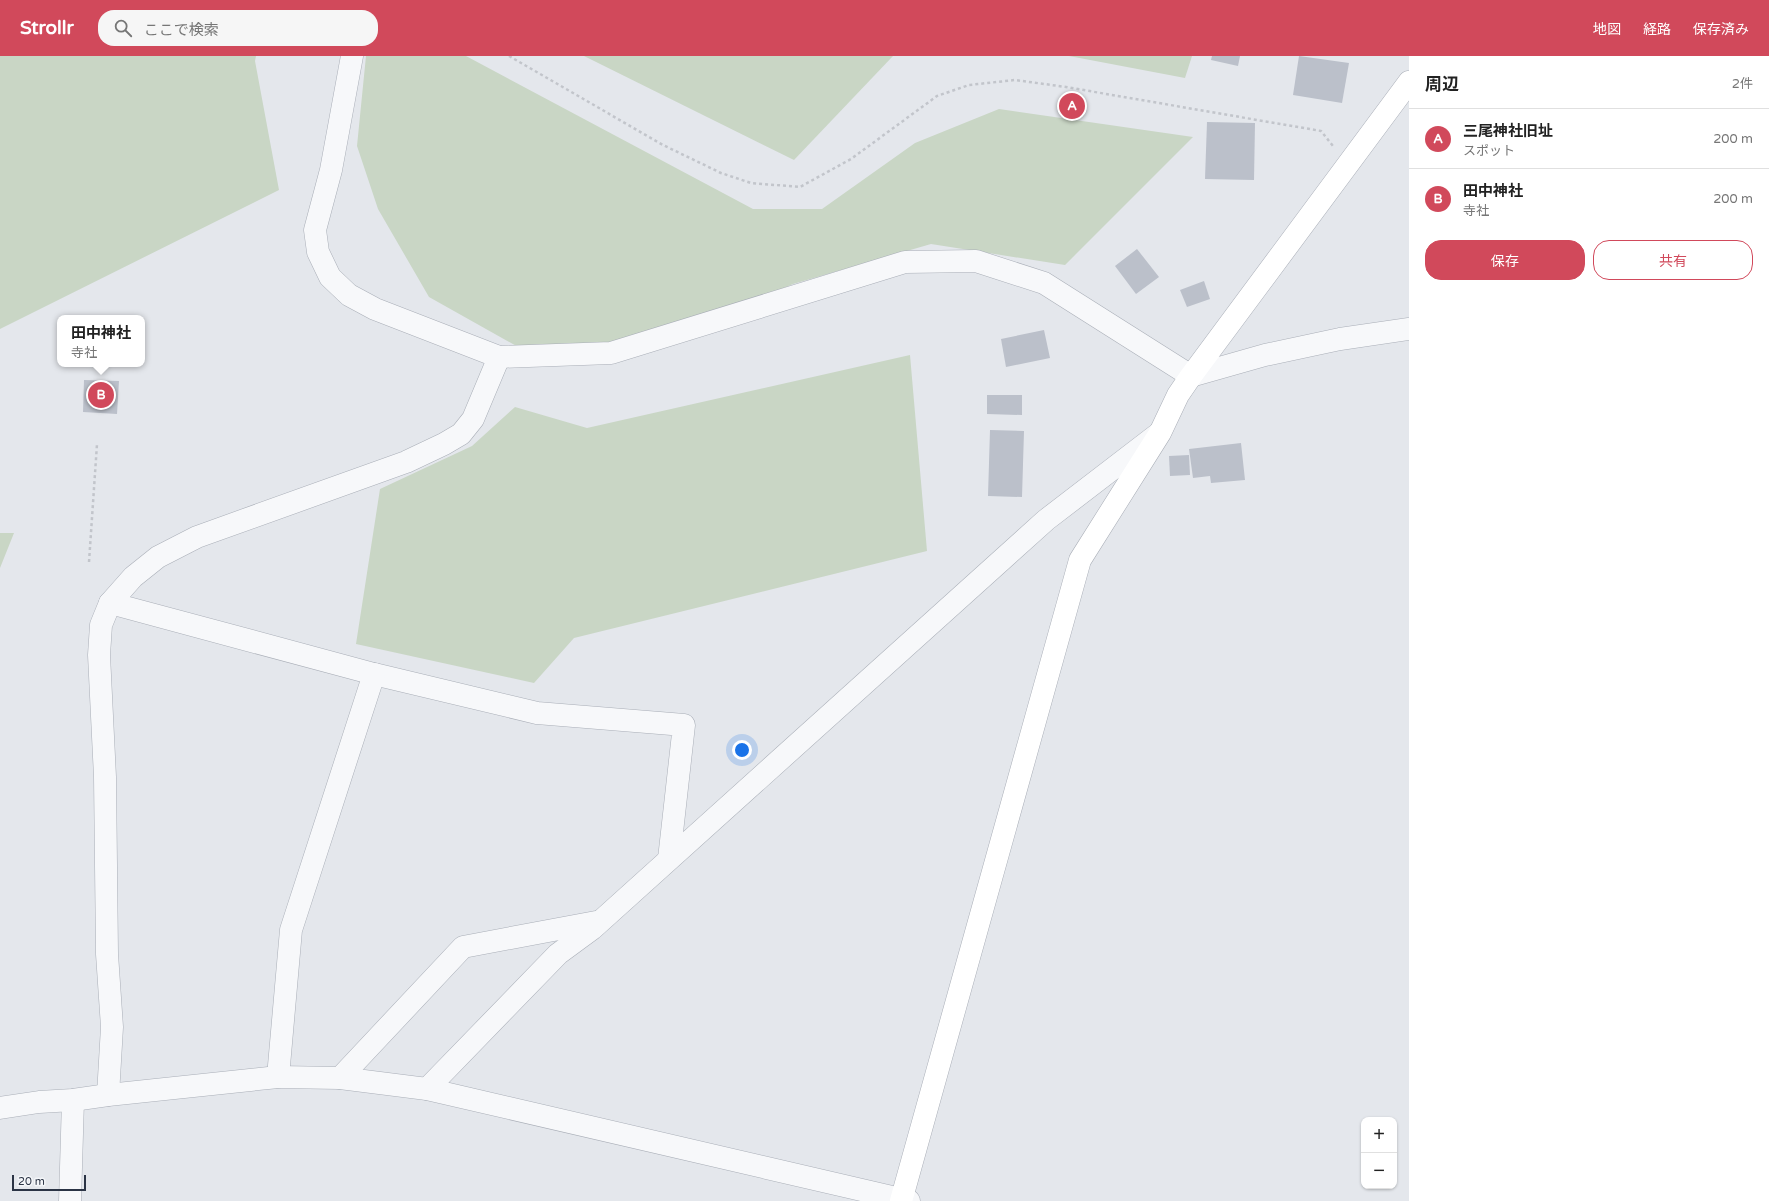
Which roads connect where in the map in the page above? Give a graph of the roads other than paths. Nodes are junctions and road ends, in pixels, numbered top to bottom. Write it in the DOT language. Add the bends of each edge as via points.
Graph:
graph roads {
  1 [pos="352,56"];
  2 [pos="1409,82"];
  3 [pos="1409,329"];
  4 [pos="499,357"];
  5 [pos="1191,376"];
  6 [pos="1160,433"];
  7 [pos="110,602"];
  8 [pos="374,674"];
  9 [pos="670,859"];
  10 [pos="599,922"];
  11 [pos="278,1077"];
  12 [pos="340,1078"];
  13 [pos="427,1089"];
  14 [pos="108,1095"];
  15 [pos="73,1100"];
  16 [pos="0,1108"];
  17 [pos="904,1200"];
  18 [pos="70,1201"];
  1 -- 4 [label="street" via="336,147 315,230 318,252 330,277 349,296 375,309"];
  2 -- 5 [label="main road"];
  3 -- 5 [label="street" via="1340,339"];
  4 -- 5 [label="street" via="611,353 905,262 976,260 1044,283"];
  4 -- 7 [label="street" via="473,419 461,434 406,462 197,537 158,557 132,577"];
  5 -- 6 [label="main road" via="1178,394"];
  6 -- 9 [label="street" via="1046,520"];
  6 -- 17 [label="main road" via="1080,560"];
  7 -- 8 [label="street"];
  7 -- 14 [label="street" via="101,625 99,655 105,777 107,954 112,1027"];
  8 -- 9 [label="street" via="537,713 684,725"];
  8 -- 11 [label="street" via="291,930"];
  9 -- 10 [label="street"];
  10 -- 12 [label="street" via="463,947"];
  10 -- 13 [label="street" via="558,954"];
  11 -- 12 [label="street"];
  11 -- 14 [label="street"];
  12 -- 13 [label="street"];
  13 -- 17 [label="street"];
  14 -- 15 [label="street"];
  15 -- 16 [label="street"];
  15 -- 18 [label="street"];
}
